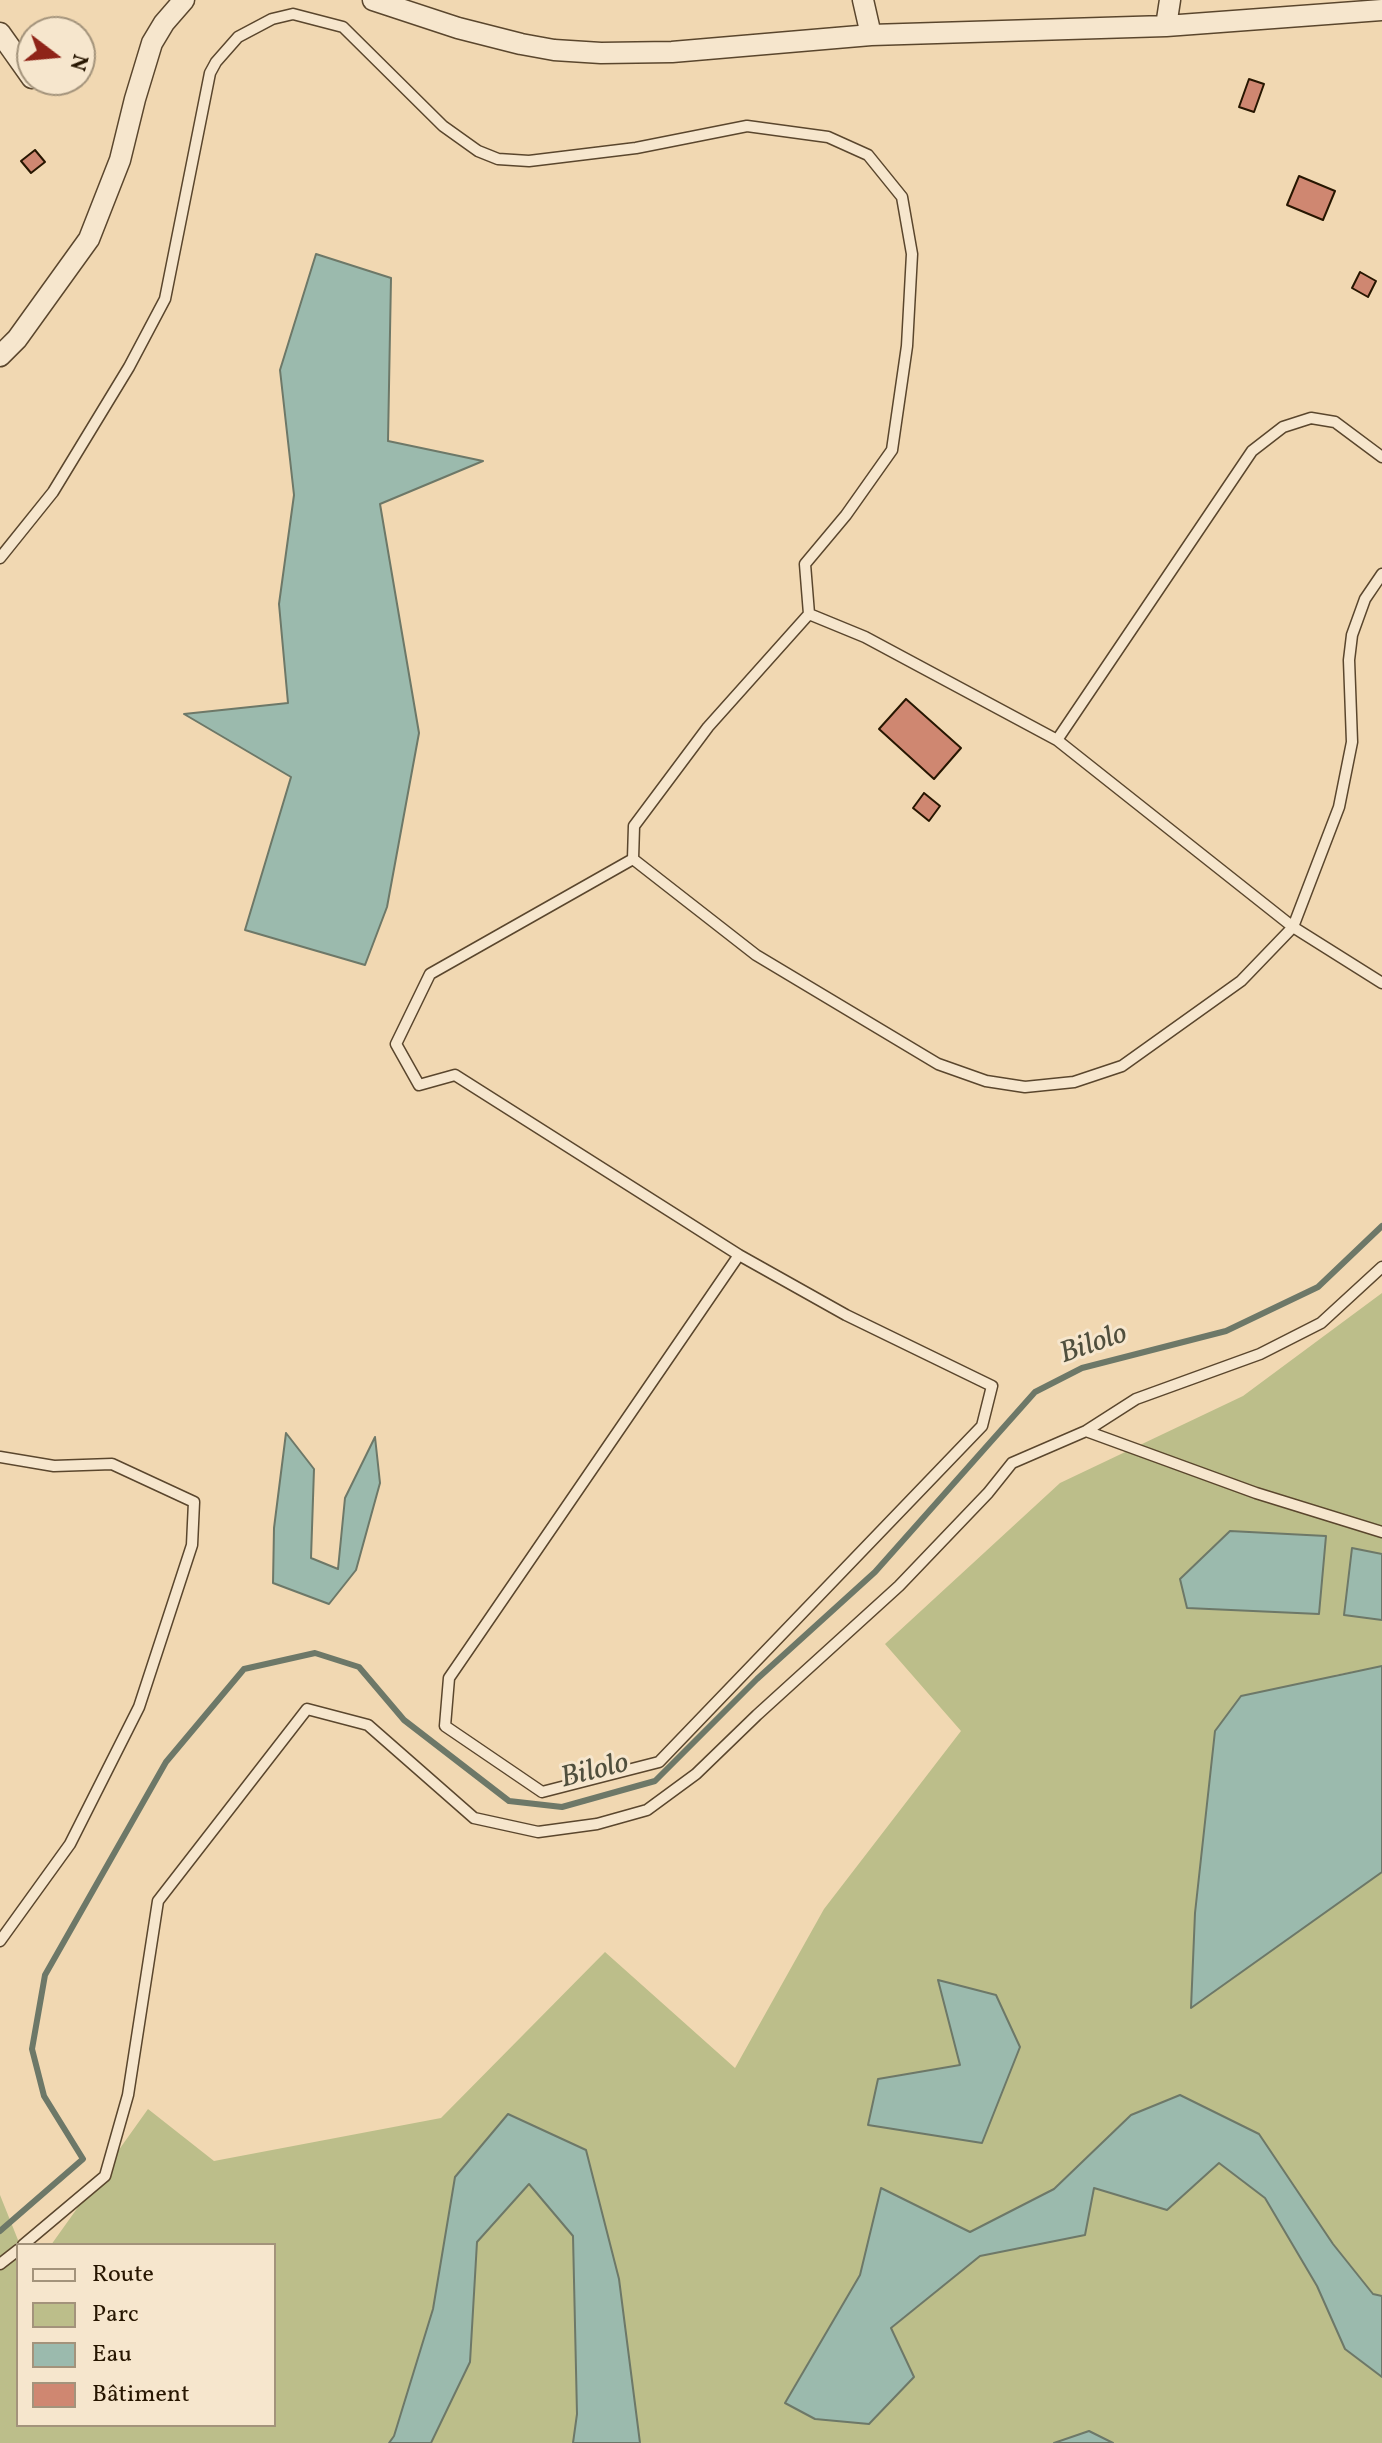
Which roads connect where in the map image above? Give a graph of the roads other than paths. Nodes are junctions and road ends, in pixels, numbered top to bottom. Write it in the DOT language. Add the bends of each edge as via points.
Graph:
graph roads {
  1 [pos="373,0"];
  2 [pos="863,0"];
  3 [pos="1170,0"];
  4 [pos="172,4"];
  5 [pos="1382,10"];
  6 [pos="1166,26"];
  7 [pos="0,33"];
  8 [pos="871,35"];
  9 [pos="16,56"];
  10 [pos="0,356"];
  11 [pos="1382,457"];
  12 [pos="0,558"];
  13 [pos="1382,574"];
  14 [pos="809,614"];
  15 [pos="1057,740"];
  16 [pos="633,859"];
  17 [pos="1293,927"];
  18 [pos="1382,983"];
  19 [pos="739,1255"];
  20 [pos="1382,1267"];
  21 [pos="1086,1431"];
  22 [pos="0,1457"];
  23 [pos="1382,1532"];
  24 [pos="0,1941"];
  25 [pos="25,2243"];
  26 [pos="16,2252"];
  27 [pos="0,2264"];
  1 -- 8 [label="street" via="458,28 554,50 672,52"];
  2 -- 8 [label="street"];
  3 -- 6 [label="street"];
  4 -- 10 [label="street" via="152,43 120,160 89,239"];
  5 -- 6 [label="street"];
  6 -- 8 [label="street"];
  7 -- 9 [label="street"];
  11 -- 15 [label="lane" via="1335,422 1311,418 1283,427 1252,451"];
  12 -- 14 [label="lane" via="53,492 165,299 210,73 238,37 293,14 343,27 443,126 498,159 529,161 636,148 747,126 828,137 868,155 902,197 912,254 907,346 892,450 805,564"];
  13 -- 17 [label="lane" via="1365,599 1352,635 1352,742 1339,807"];
  14 -- 15 [label="lane" via="865,637"];
  14 -- 16 [label="lane" via="708,727 634,826"];
  15 -- 17 [label="lane"];
  16 -- 17 [label="lane" via="756,955 938,1064 986,1081 1025,1087 1074,1082 1122,1066 1241,981"];
  16 -- 19 [label="lane" via="430,974 396,1044 419,1085 455,1075"];
  17 -- 18 [label="lane"];
  19 -- 19 [label="lane" via="846,1315 992,1386 982,1426 659,1762 542,1792 445,1726 449,1678"];
  20 -- 21 [label="lane" via="1321,1323 1260,1354 1136,1399"];
  21 -- 23 [label="lane"];
  21 -- 25 [label="lane" via="1012,1463 899,1586 696,1774 647,1810 538,1832 474,1818 368,1725 307,1709 158,1901 128,2095 105,2176"];
  22 -- 24 [label="lane" via="54,1466 112,1464 194,1502 192,1545 139,1707 70,1844"];
  26 -- 27 [label="lane"];
}
